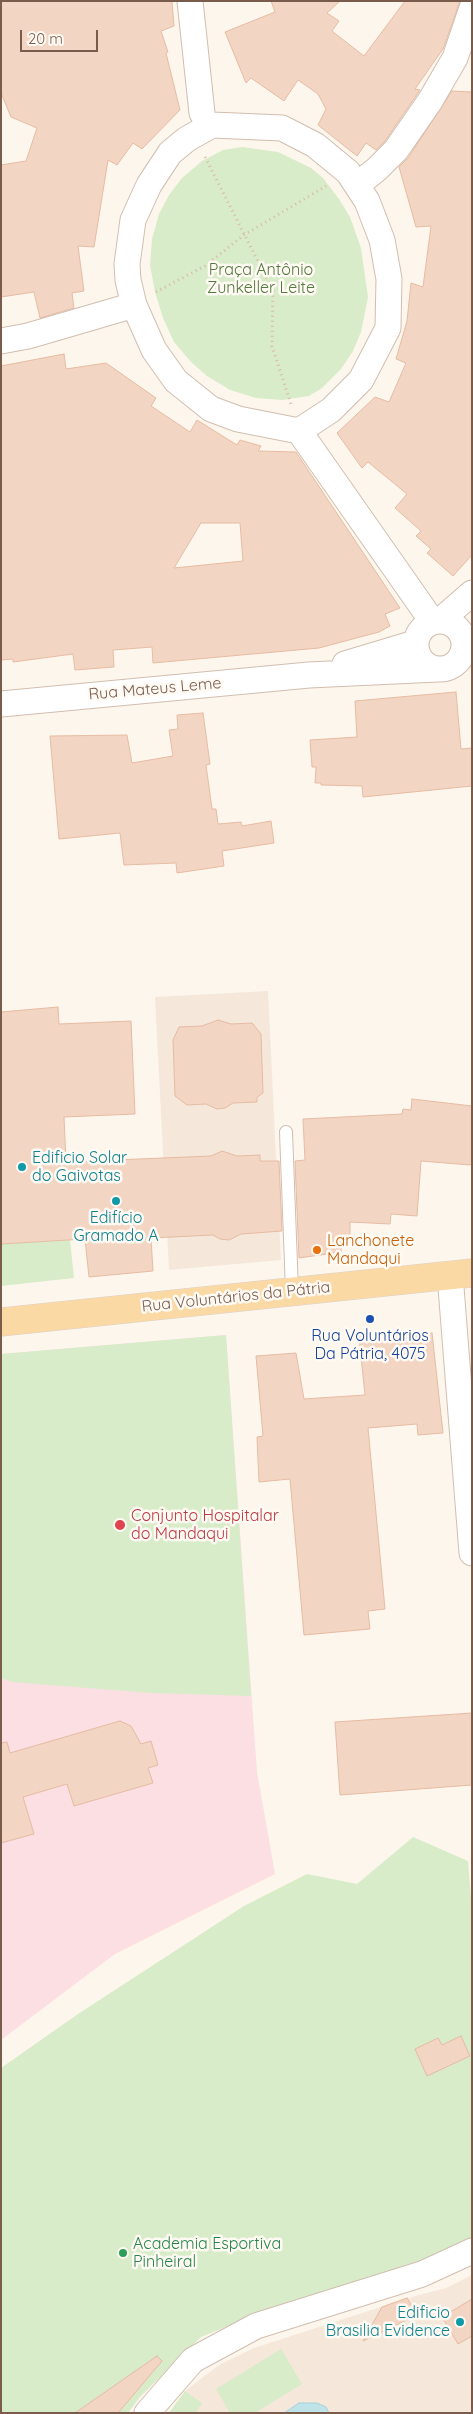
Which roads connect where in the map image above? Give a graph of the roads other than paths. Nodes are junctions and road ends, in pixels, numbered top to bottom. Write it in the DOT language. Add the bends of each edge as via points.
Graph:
graph roads {
  1 [pos="190,1"];
  2 [pos="472,8"];
  3 [pos="201,122"];
  4 [pos="353,179"];
  5 [pos="134,305"];
  6 [pos="1,341"];
  7 [pos="300,431"];
  8 [pos="472,593"];
  9 [pos="436,621"];
  10 [pos="415,643"];
  11 [pos="461,651"];
  12 [pos="309,675"];
  13 [pos="1,704"];
  14 [pos="286,1132"];
  15 [pos="461,1274"];
  16 [pos="292,1291"];
  17 [pos="1,1322"];
  18 [pos="472,1552"];
  19 [pos="472,2251"];
  20 [pos="147,2413"];
  1 -- 3 [label="street"];
  2 -- 4 [label="street" via="454,58 430,101 396,150 377,169"];
  3 -- 4 [label="street" via="282,128 316,145"];
  3 -- 5 [label="street" via="170,152 149,185 133,220 127,264"];
  4 -- 7 [label="street" via="367,201 382,240 389,279 388,328 361,380 331,410"];
  5 -- 6 [label="street"];
  5 -- 7 [label="street" via="154,350 176,381 211,409 238,419"];
  7 -- 9 [label="street"];
  8 -- 9 [label="street"];
  9 -- 10 [label="street" via="418,634"];
  9 -- 11 [label="street" via="450,622 458,628"];
  10 -- 11 [label="street" via="416,653 429,667"];
  10 -- 12 [label="street, Rua Mateus Leme"];
  11 -- 12 [label="street, Rua Mateus Leme"];
  12 -- 13 [label="street, Rua Mateus Leme"];
  14 -- 16 [label="lane"];
  15 -- 16 [label="main road, Rua Voluntários da Pátria"];
  15 -- 18 [label="street"];
  16 -- 17 [label="main road, Rua Voluntários da Pátria"];
  19 -- 20 [label="street" via="422,2274 256,2326 193,2360"];
}
